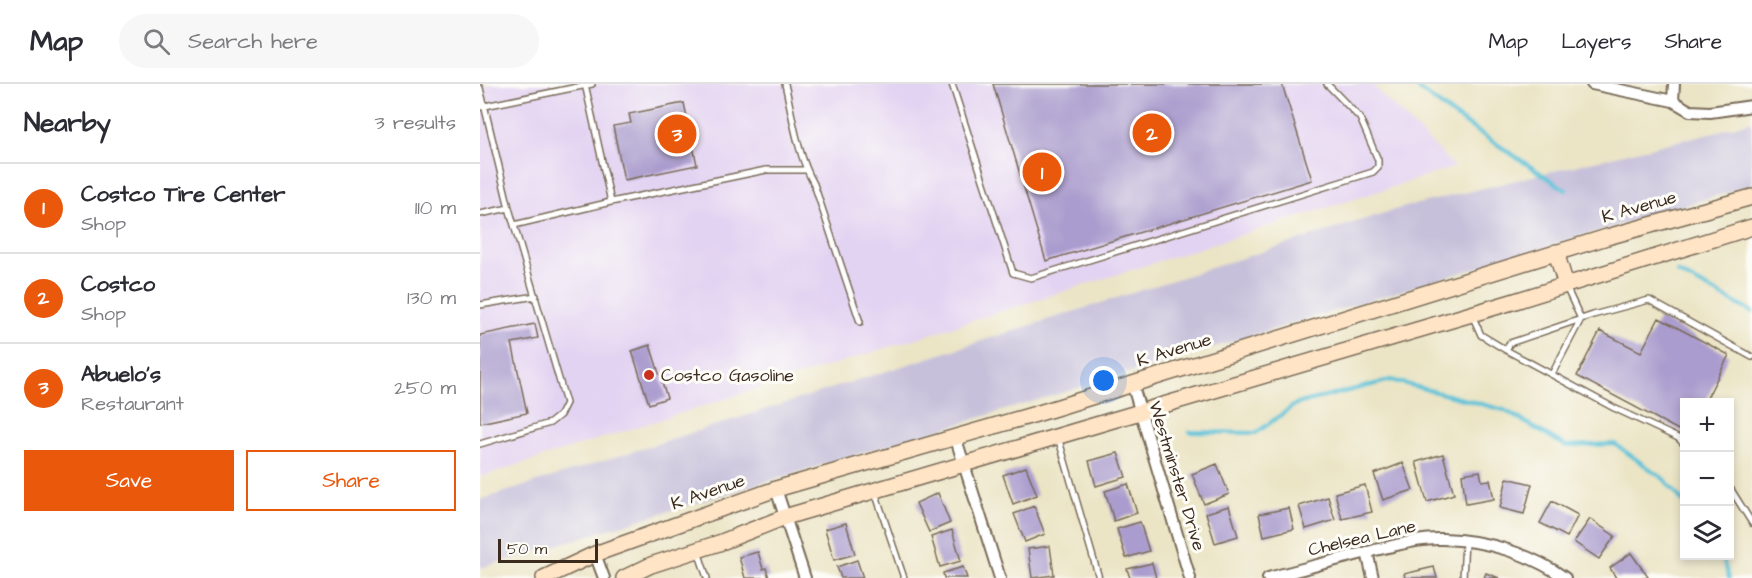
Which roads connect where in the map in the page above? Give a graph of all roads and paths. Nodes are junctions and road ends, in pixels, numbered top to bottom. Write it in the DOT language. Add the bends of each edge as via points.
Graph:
graph roads {
  1 [pos="587,84"];
  2 [pos="786,84"];
  3 [pos="951,84"];
  4 [pos="1327,84"];
  5 [pos="1592,84"];
  6 [pos="1674,84"];
  7 [pos="480,88"];
  8 [pos="1673,102"];
  9 [pos="482,106"];
  10 [pos="1752,106"];
  11 [pos="806,170"];
  12 [pos="1752,197"];
  13 [pos="610,202"];
  14 [pos="509,208"];
  15 [pos="480,214"];
  16 [pos="514,225"];
  17 [pos="1752,227"];
  18 [pos="1556,252"];
  19 [pos="1566,285"];
  20 [pos="536,296"];
  21 [pos="480,305"];
  22 [pos="1471,313"];
  23 [pos="1581,319"];
  24 [pos="860,322"];
  25 [pos="1506,350"];
  26 [pos="1752,357"];
  27 [pos="1552,374"];
  28 [pos="1132,383"];
  29 [pos="1141,411"];
  30 [pos="955,436"];
  31 [pos="1057,436"];
  32 [pos="1680,440"];
  33 [pos="480,444"];
  34 [pos="963,463"];
  35 [pos="776,489"];
  36 [pos="874,490"];
  37 [pos="1734,494"];
  38 [pos="785,517"];
  39 [pos="1752,523"];
  40 [pos="1465,542"];
  41 [pos="697,550"];
  42 [pos="1367,552"];
  43 [pos="595,554"];
  44 [pos="1281,576"];
  45 [pos="544,578"];
  46 [pos="604,578"];
  47 [pos="624,578"];
  48 [pos="706,578"];
  49 [pos="805,578"];
  50 [pos="904,578"];
  51 [pos="1000,578"];
  52 [pos="1099,578"];
  53 [pos="1190,578"];
  54 [pos="1268,578"];
  55 [pos="1373,578"];
  56 [pos="1463,578"];
  57 [pos="1565,578"];
  1 -- 9 [label="lane"];
  1 -- 13 [label="lane"];
  2 -- 11 [label="lane"];
  3 -- 4 [label="lane" via="1013,273 1031,278 1373,172 1378,160 1360,118"];
  5 -- 8 [label="street"];
  6 -- 8 [label="street"];
  7 -- 9 [label="lane"];
  8 -- 10 [label="street" via="1690,111"];
  9 -- 14 [label="lane"];
  11 -- 13 [label="lane" via="766,170"];
  11 -- 24 [label="lane"];
  12 -- 18 [label="main road, K Avenue"];
  13 -- 16 [label="lane"];
  14 -- 15 [label="lane"];
  14 -- 16 [label="lane"];
  16 -- 20 [label="lane"];
  17 -- 19 [label="main road"];
  18 -- 19 [label="main road"];
  18 -- 28 [label="main road, K Avenue"];
  19 -- 22 [label="main road"];
  19 -- 23 [label="lane"];
  20 -- 21 [label="lane"];
  20 -- 33 [label="lane" via="566,403 550,423"];
  22 -- 25 [label="lane" via="1481,335"];
  22 -- 29 [label="main road"];
  23 -- 25 [label="lane" via="1510,343"];
  23 -- 26 [label="lane" via="1649,300"];
  23 -- 27 [label="lane"];
  25 -- 27 [label="lane"];
  27 -- 32 [label="lane"];
  28 -- 29 [label="street, Westminster Drive"];
  28 -- 30 [label="main road, K Avenue"];
  29 -- 31 [label="main road"];
  29 -- 53 [label="street, Westminster Drive"];
  30 -- 34 [label="street"];
  30 -- 35 [label="main road, K Avenue"];
  31 -- 34 [label="main road"];
  31 -- 52 [label="lane"];
  34 -- 36 [label="main road"];
  34 -- 51 [label="street"];
  35 -- 38 [label="street"];
  35 -- 43 [label="main road, K Avenue"];
  36 -- 38 [label="main road"];
  36 -- 50 [label="lane"];
  37 -- 39 [label="lane"];
  38 -- 41 [label="main road"];
  38 -- 49 [label="street"];
  40 -- 42 [label="street, Chelsea Lane" via="1417,540"];
  40 -- 56 [label="lane"];
  40 -- 57 [label="street, Chelsea Lane" via="1522,554"];
  41 -- 47 [label="main road"];
  41 -- 48 [label="lane"];
  42 -- 44 [label="street, Chelsea Lane"];
  42 -- 55 [label="street"];
  43 -- 45 [label="main road, K Avenue"];
  43 -- 46 [label="street"];
  44 -- 54 [label="street, Chelsea Lane"];
}
